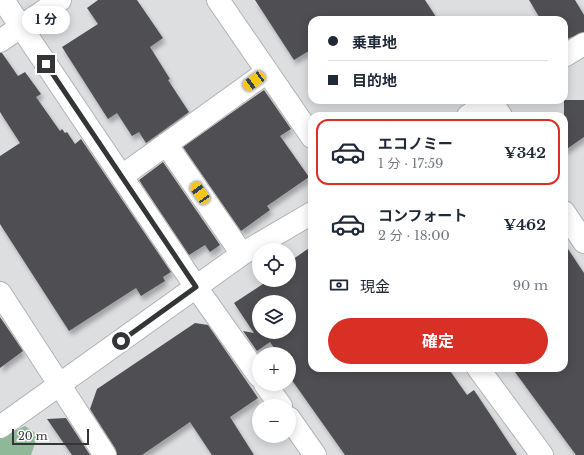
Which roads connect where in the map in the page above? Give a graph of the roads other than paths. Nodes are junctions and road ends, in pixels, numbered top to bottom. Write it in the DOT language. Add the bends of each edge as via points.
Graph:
graph roads {
  1 [pos="3,0"];
  2 [pos="60,0"];
  3 [pos="218,0"];
  4 [pos="21,26"];
  5 [pos="0,41"];
  6 [pos="584,44"];
  7 [pos="568,54"];
  8 [pos="267,72"];
  9 [pos="495,106"];
  10 [pos="479,112"];
  11 [pos="308,131"];
  12 [pos="166,144"];
  13 [pos="122,176"];
  14 [pos="308,215"];
  15 [pos="568,218"];
  16 [pos="584,242"];
  17 [pos="242,254"];
  18 [pos="196,287"];
  19 [pos="0,293"];
  20 [pos="252,366"];
  21 [pos="481,372"];
  22 [pos="59,385"];
  23 [pos="0,427"];
  24 [pos="296,428"];
  25 [pos="105,455"];
  26 [pos="316,455"];
  27 [pos="542,455"];
  1 -- 4 [label="street"];
  2 -- 4 [label="street"];
  3 -- 8 [label="street"];
  4 -- 5 [label="street"];
  4 -- 13 [label="street"];
  6 -- 7 [label="street"];
  8 -- 11 [label="street"];
  8 -- 12 [label="street"];
  9 -- 10 [label="street"];
  12 -- 13 [label="street"];
  12 -- 17 [label="street"];
  13 -- 18 [label="street"];
  14 -- 17 [label="street"];
  15 -- 16 [label="street"];
  17 -- 18 [label="street"];
  18 -- 20 [label="street"];
  18 -- 22 [label="street"];
  19 -- 22 [label="street"];
  21 -- 27 [label="street"];
  22 -- 23 [label="street"];
  22 -- 25 [label="street"];
  24 -- 26 [label="street"];
}
